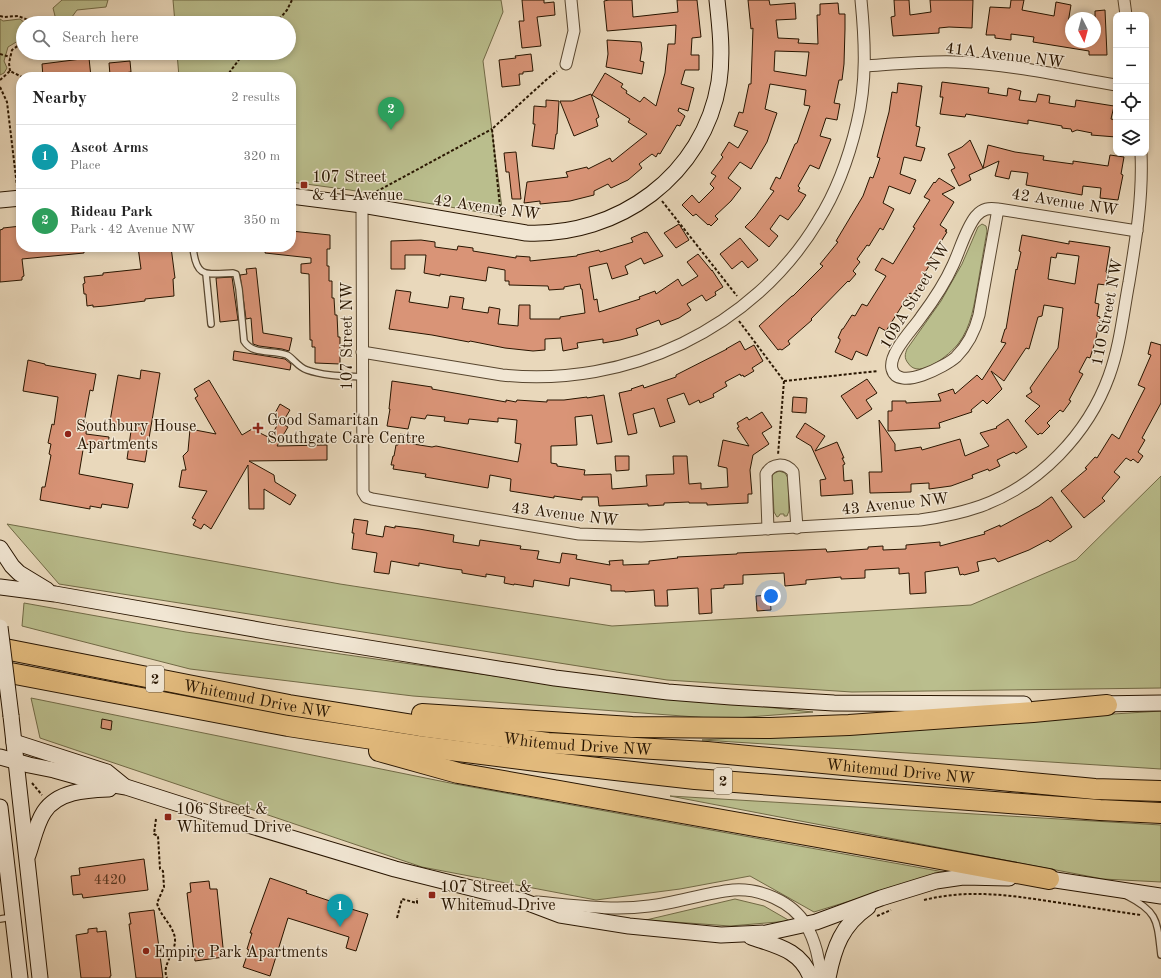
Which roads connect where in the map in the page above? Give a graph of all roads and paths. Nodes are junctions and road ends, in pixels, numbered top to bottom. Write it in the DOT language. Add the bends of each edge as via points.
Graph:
graph roads {
  1 [pos="292,0"];
  2 [pos="571,0"];
  3 [pos="716,0"];
  4 [pos="861,0"];
  5 [pos="1124,0"];
  6 [pos="1126,12"];
  7 [pos="0,16"];
  8 [pos="16,16"];
  9 [pos="282,16"];
  10 [pos="16,47"];
  11 [pos="0,54"];
  12 [pos="11,57"];
  13 [pos="239,60"];
  14 [pos="566,64"];
  15 [pos="865,66"];
  16 [pos="10,70"];
  17 [pos="230,72"];
  18 [pos="16,74"];
  19 [pos="0,80"];
  20 [pos="1113,84"];
  21 [pos="0,87"];
  22 [pos="492,129"];
  23 [pos="1141,156"];
  24 [pos="16,170"];
  25 [pos="16,194"];
  26 [pos="296,196"];
  27 [pos="0,200"];
  28 [pos="365,201"];
  29 [pos="661,201"];
  30 [pos="987,208"];
  31 [pos="998,209"];
  32 [pos="502,229"];
  33 [pos="1137,231"];
  34 [pos="194,252"];
  35 [pos="206,274"];
  36 [pos="738,297"];
  37 [pos="736,317"];
  38 [pos="211,324"];
  39 [pos="362,352"];
  40 [pos="878,371"];
  41 [pos="362,377"];
  42 [pos="784,381"];
  43 [pos="777,458"];
  44 [pos="1036,476"];
  45 [pos="363,492"];
  46 [pos="797,528"];
  47 [pos="768,529"];
  48 [pos="0,548"];
  49 [pos="0,587"];
  50 [pos="55,594"];
  51 [pos="0,627"];
  52 [pos="0,648"];
  53 [pos="0,671"];
  54 [pos="1161,703"];
  55 [pos="1107,704"];
  56 [pos="289,705"];
  57 [pos="7,725"];
  58 [pos="288,726"];
  59 [pos="14,742"];
  60 [pos="0,752"];
  61 [pos="0,757"];
  62 [pos="16,762"];
  63 [pos="30,781"];
  64 [pos="126,787"];
  65 [pos="1161,791"];
  66 [pos="45,799"];
  67 [pos="0,806"];
  68 [pos="1161,813"];
  69 [pos="156,819"];
  70 [pos="0,840"];
  71 [pos="27,859"];
  72 [pos="6,860"];
  73 [pos="1049,879"];
  74 [pos="1110,888"];
  75 [pos="1161,896"];
  76 [pos="417,898"];
  77 [pos="881,898"];
  78 [pos="523,901"];
  79 [pos="918,901"];
  80 [pos="893,909"];
  81 [pos="1144,916"];
  82 [pos="876,917"];
  83 [pos="7,918"];
  84 [pos="397,918"];
  85 [pos="806,925"];
  86 [pos="745,934"];
  87 [pos="1161,955"];
  88 [pos="20,978"];
  89 [pos="40,978"];
  90 [pos="167,978"];
  91 [pos="811,978"];
  92 [pos="821,978"];
  93 [pos="828,978"];
  1 -- 9 [label="path"];
  2 -- 14 [label="street" via="574,30"];
  3 -- 32 [label="street, 42 Avenue NW" via="721,51 719,83 701,135 683,164 667,181 635,206 598,222 552,233 526,233"];
  4 -- 15 [label="street"];
  5 -- 6 [label="street"];
  7 -- 8 [label="path"];
  10 -- 12 [label="path" via="12,50"];
  11 -- 12 [label="path"];
  12 -- 16 [label="path"];
  13 -- 17 [label="path"];
  14 -- 22 [label="path"];
  15 -- 20 [label="street, 41A Avenue NW" via="958,62 1006,66"];
  15 -- 37 [label="street" via="857,122 851,144 843,171 826,207 800,248"];
  16 -- 18 [label="path"];
  16 -- 19 [label="path"];
  21 -- 24 [label="path" via="7,102"];
  22 -- 28 [label="path"];
  22 -- 32 [label="path"];
  23 -- 33 [label="street, 110 Street NW" via="1141,194"];
  25 -- 27 [label="street"];
  26 -- 28 [label="street, 42 Avenue NW"];
  28 -- 32 [label="street, 42 Avenue NW"];
  28 -- 39 [label="street, 107 Street NW"];
  29 -- 36 [label="path"];
  30 -- 31 [label="street, 42 Avenue NW"];
  30 -- 31 [label="street, 109A Street NW" via="974,220 940,287 893,358 892,368 895,374 902,378 915,378 944,366 966,346 975,330 979,315"];
  31 -- 33 [label="street, 42 Avenue NW"];
  33 -- 44 [label="street, 110 Street NW" via="1119,341 1109,377 1081,429"];
  34 -- 35 [label="lane" via="198,266"];
  35 -- 38 [label="lane"];
  35 -- 41 [label="lane" via="236,274 244,341 250,348 287,355 306,370"];
  37 -- 39 [label="street" via="690,341 635,363 606,370 551,377 502,376"];
  37 -- 42 [label="path"];
  39 -- 41 [label="street, 107 Street NW"];
  40 -- 42 [label="path"];
  41 -- 45 [label="street, 107 Street NW"];
  42 -- 43 [label="path"];
  44 -- 46 [label="street, 43 Avenue NW" via="1010,493 982,506 955,514 920,520"];
  45 -- 47 [label="street, 43 Avenue NW" via="366,497 372,499 579,534 641,536"];
  46 -- 47 [label="street, 43 Avenue NW"];
  46 -- 47 [label="street" via="793,472 785,465 778,465 772,466 766,474"];
  48 -- 50 [label="street" via="19,573"];
  49 -- 50 [label="street"];
  50 -- 55 [label="street" via="547,677 668,692 834,703"];
  51 -- 57 [label="street, bridge"];
  52 -- 56 [label="highway, Whitemud Drive NW / 2"];
  53 -- 58 [label="highway, Whitemud Drive NW / 2"];
  54 -- 55 [label="street"];
  55 -- 56 [label="highway" via="1033,712 770,728 632,727"];
  56 -- 65 [label="highway, Whitemud Drive NW / 2" via="548,743 707,752 1095,789"];
  57 -- 59 [label="street"];
  58 -- 68 [label="highway, Whitemud Drive NW / 2" via="418,746 695,779"];
  58 -- 73 [label="highway" via="458,773"];
  59 -- 60 [label="street"];
  59 -- 62 [label="street"];
  59 -- 64 [label="street" via="107,772"];
  61 -- 62 [label="street"];
  62 -- 64 [label="street"];
  62 -- 71 [label="street"];
  63 -- 66 [label="path"];
  64 -- 71 [label="street" via="74,793 50,804 44,812"];
  64 -- 78 [label="street" via="395,869"];
  67 -- 72 [label="street"];
  69 -- 90 [label="path" via="154,834 158,836 160,869 164,871 165,884 157,903 175,940 166,970"];
  70 -- 72 [label="street"];
  71 -- 89 [label="street"];
  72 -- 83 [label="street"];
  73 -- 74 [label="street"];
  73 -- 77 [label="street" via="963,878 936,881"];
  74 -- 75 [label="street"];
  74 -- 87 [label="lane" via="1150,910 1154,916"];
  76 -- 84 [label="path" via="417,903 402,899"];
  77 -- 85 [label="street"];
  77 -- 93 [label="street" via="856,916 842,934 834,952"];
  78 -- 85 [label="street" via="632,908 733,890 751,891 765,894 785,904"];
  78 -- 86 [label="street" via="560,915 629,926 721,935"];
  79 -- 81 [label="path" via="964,894 1006,895"];
  80 -- 82 [label="path"];
  83 -- 88 [label="street"];
  85 -- 86 [label="street" via="766,934"];
  85 -- 92 [label="street" via="815,947"];
  86 -- 91 [label="street" via="794,954 805,966"];
}
